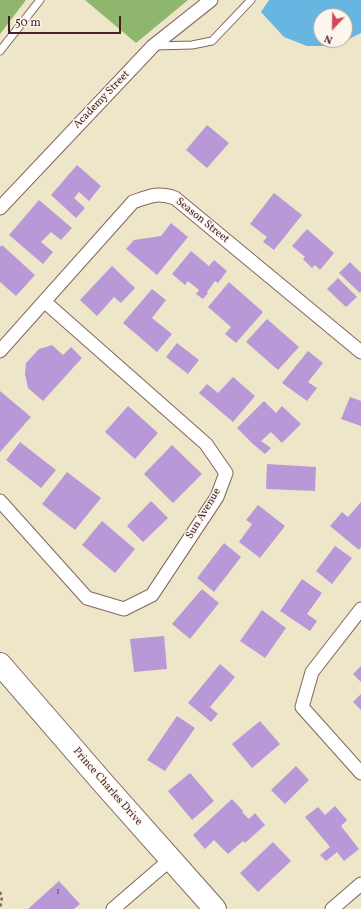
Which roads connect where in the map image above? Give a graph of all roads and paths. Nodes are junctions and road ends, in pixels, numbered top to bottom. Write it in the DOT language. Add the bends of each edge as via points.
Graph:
graph roads {
  1 [pos="40,0"];
  2 [pos="211,0"];
  3 [pos="252,0"];
  4 [pos="153,46"];
  5 [pos="0,51"];
  6 [pos="0,208"];
  7 [pos="45,302"];
  8 [pos="0,351"];
  9 [pos="361,352"];
  10 [pos="0,501"];
  11 [pos="361,609"];
  12 [pos="0,664"];
  13 [pos="361,773"];
  14 [pos="171,859"];
  15 [pos="361,884"];
  16 [pos="0,892"];
  17 [pos="0,909"];
  18 [pos="113,909"];
  19 [pos="215,909"];
  20 [pos="332,909"];
  1 -- 5 [label="lane"];
  2 -- 4 [label="street, Academy Street"];
  3 -- 4 [label="lane" via="212,41 192,45"];
  4 -- 6 [label="street, Academy Street"];
  7 -- 8 [label="street, Season Street"];
  7 -- 9 [label="street, Season Street" via="133,202 163,194 175,198"];
  7 -- 10 [label="street, Sun Avenue" via="206,444 226,473 217,497 152,595 124,609 87,598"];
  11 -- 13 [label="street" via="312,672 302,706"];
  12 -- 14 [label="highway, Prince Charles Drive"];
  14 -- 18 [label="street"];
  14 -- 19 [label="highway, Prince Charles Drive"];
  15 -- 20 [label="street"];
  16 -- 17 [label="path"];
}
